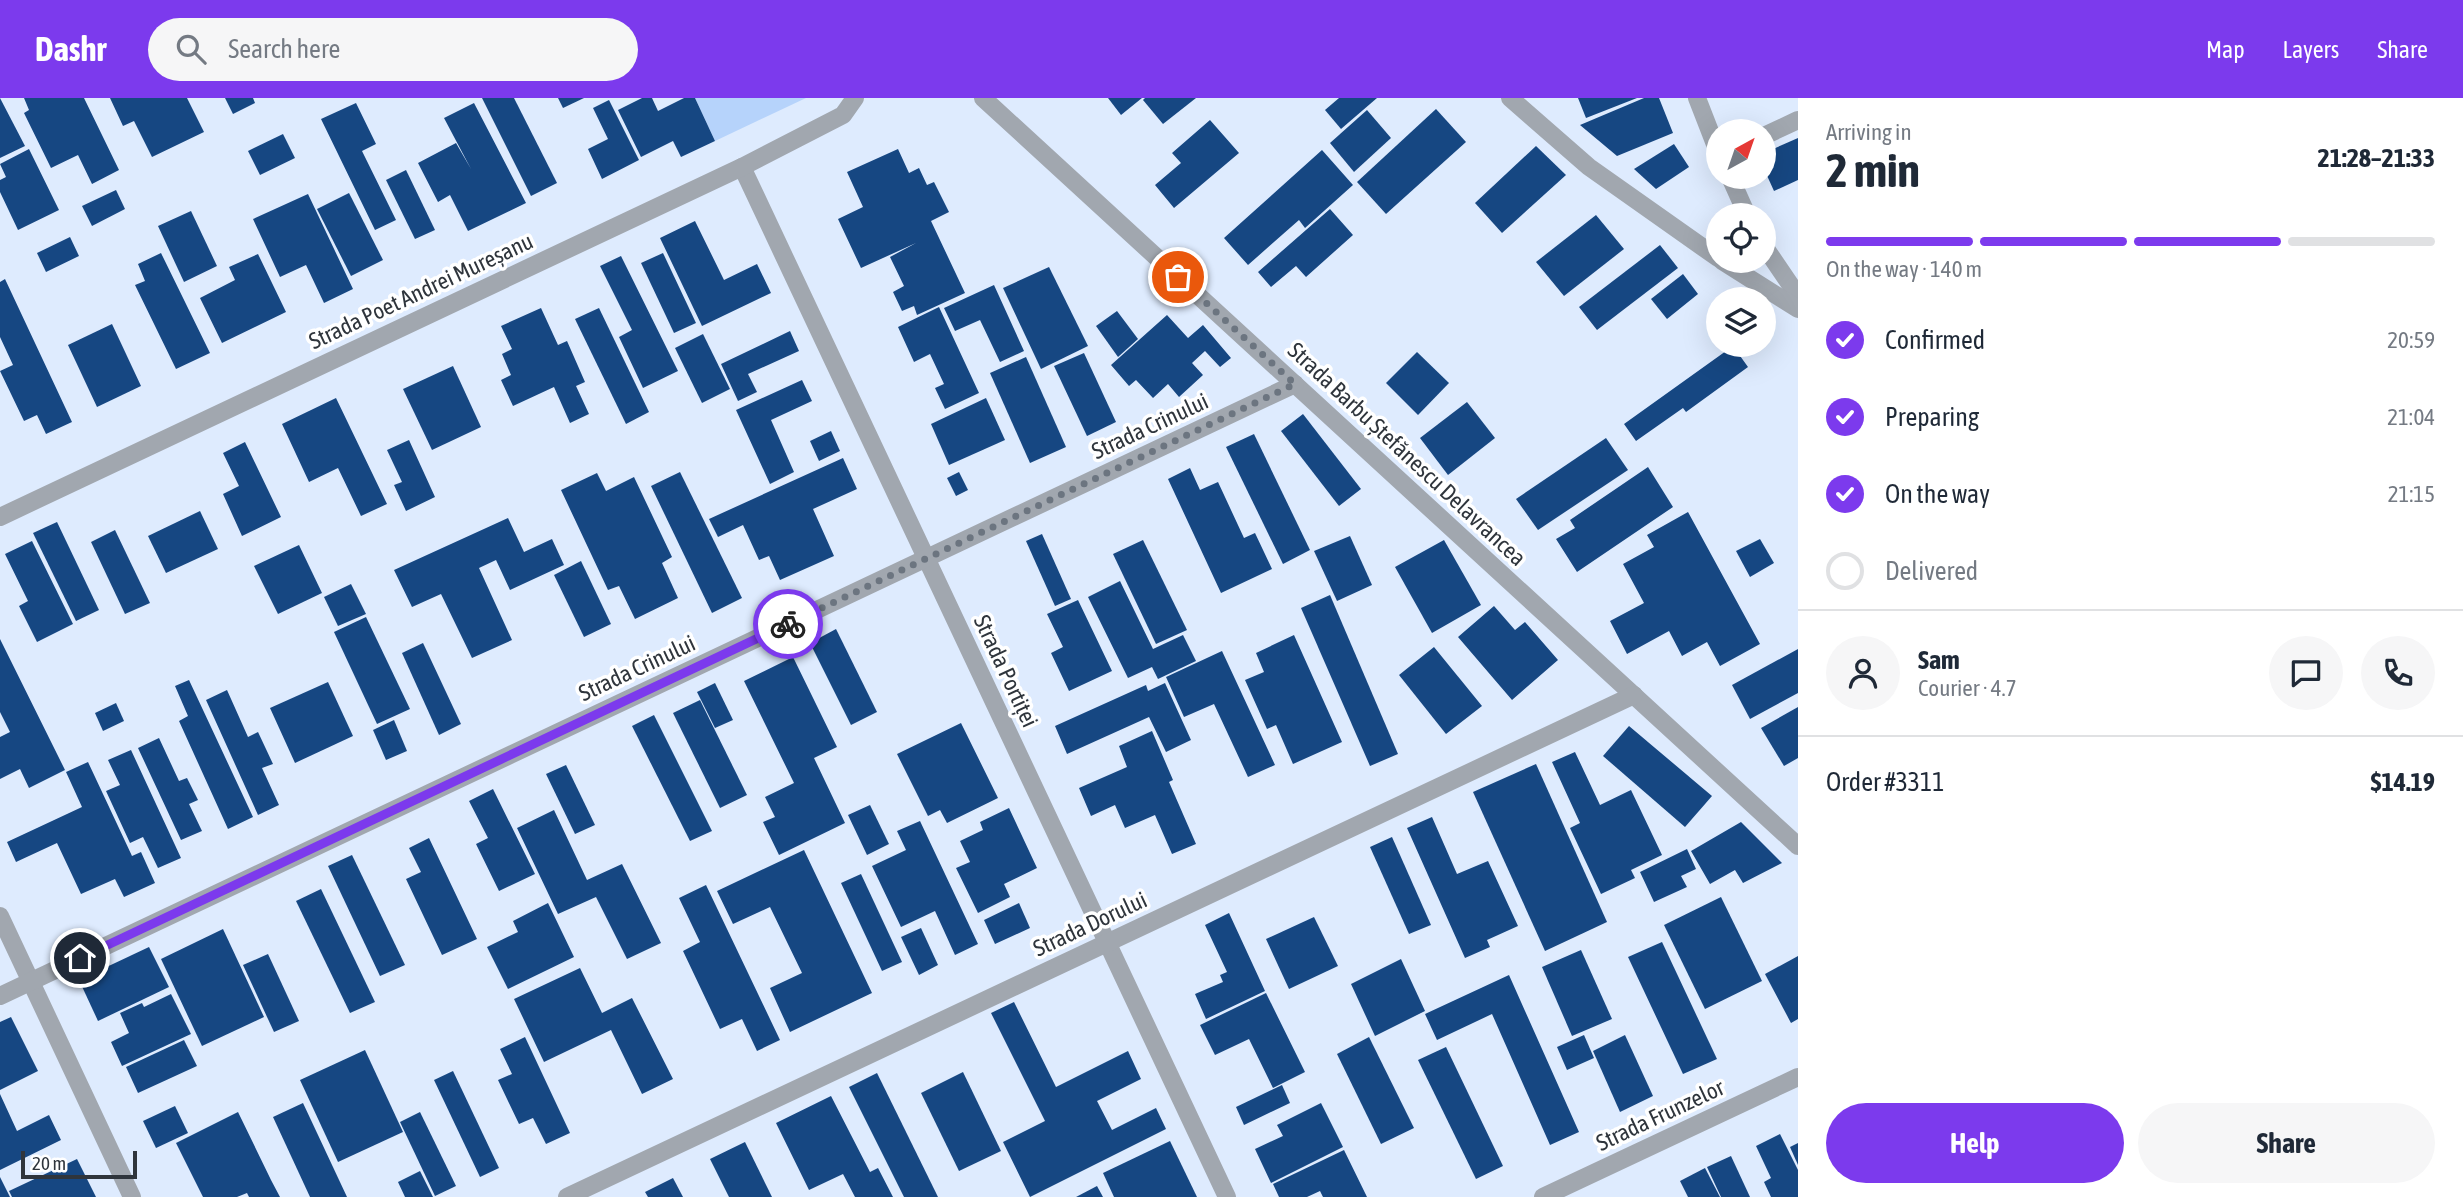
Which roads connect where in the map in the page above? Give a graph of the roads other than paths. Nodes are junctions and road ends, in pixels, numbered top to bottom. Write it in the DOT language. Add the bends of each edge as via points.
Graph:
graph roads {
  1 [pos="855,98"];
  2 [pos="983,98"];
  3 [pos="1510,98"];
  4 [pos="1697,98"];
  5 [pos="1798,120"];
  6 [pos="1706,121"];
  7 [pos="1776,130"];
  8 [pos="742,167"];
  9 [pos="1706,250"];
  10 [pos="1776,264"];
  11 [pos="1741,273"];
  12 [pos="1798,296"];
  13 [pos="1798,309"];
  14 [pos="1295,384"];
  15 [pos="0,517"];
  16 [pos="926,558"];
  17 [pos="1634,695"];
  18 [pos="1798,846"];
  19 [pos="0,916"];
  20 [pos="1107,943"];
  21 [pos="31,981"];
  22 [pos="0,996"];
  23 [pos="1798,1077"];
  24 [pos="132,1197"];
  25 [pos="566,1197"];
  26 [pos="1227,1197"];
  27 [pos="1543,1197"];
  1 -- 8 [label="street, Strada Poet Andrei Mureșanu" via="843,115"];
  2 -- 14 [label="street, Strada Barbu Ștefănescu Delavrancea"];
  3 -- 9 [label="street" via="1589,167"];
  4 -- 6 [label="street"];
  5 -- 7 [label="street"];
  8 -- 15 [label="street, Strada Poet Andrei Mureșanu"];
  8 -- 16 [label="street, Strada Portiței"];
  10 -- 12 [label="street"];
  11 -- 13 [label="street"];
  14 -- 16 [label="street, Strada Crinului"];
  14 -- 17 [label="street, Strada Barbu Ștefănescu Delavrancea"];
  16 -- 20 [label="street, Strada Portiței"];
  16 -- 21 [label="street, Strada Crinului"];
  17 -- 18 [label="street, Strada Barbu Ștefănescu Delavrancea"];
  17 -- 20 [label="street, Strada Dorului"];
  19 -- 21 [label="street"];
  20 -- 25 [label="street, Strada Dorului"];
  20 -- 26 [label="street, Strada Portiței"];
  21 -- 22 [label="street, Strada Crinului"];
  21 -- 24 [label="street"];
  23 -- 27 [label="street, Strada Frunzelor"];
}
